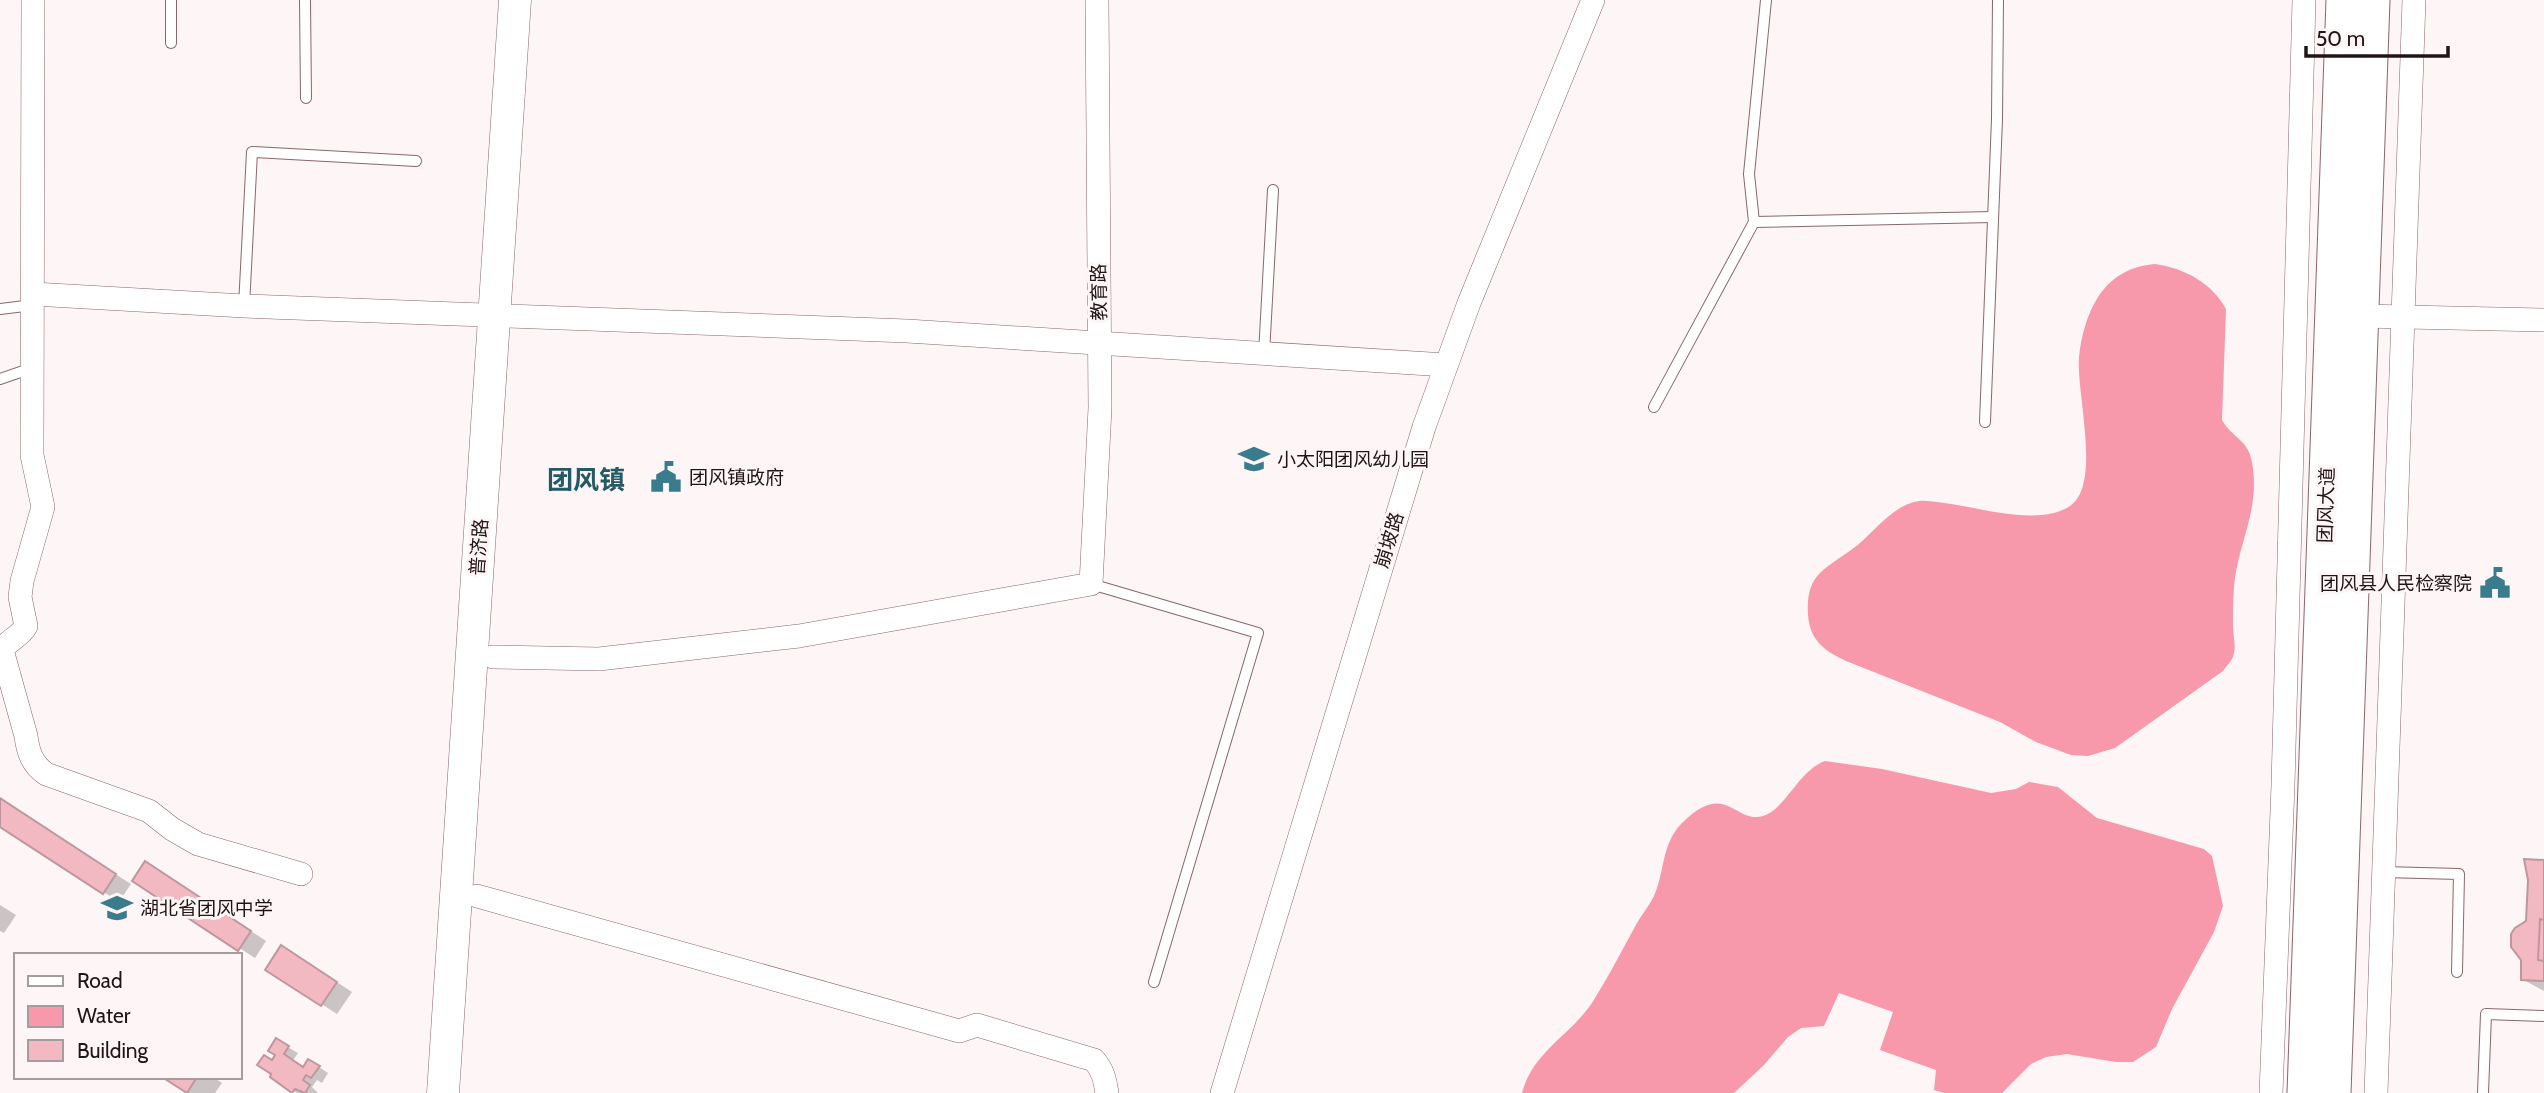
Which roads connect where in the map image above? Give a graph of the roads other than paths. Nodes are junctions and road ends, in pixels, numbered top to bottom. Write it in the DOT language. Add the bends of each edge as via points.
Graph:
graph roads {
  1 [pos="33,0"];
  2 [pos="172,0"];
  3 [pos="305,0"];
  4 [pos="515,0"];
  5 [pos="536,0"];
  6 [pos="1097,0"];
  7 [pos="1592,0"];
  8 [pos="1766,0"];
  9 [pos="1998,0"];
  10 [pos="2304,0"];
  11 [pos="2328,0"];
  12 [pos="2372,0"];
  13 [pos="2397,0"];
  14 [pos="2414,0"];
  15 [pos="2353,27"];
  16 [pos="171,43"];
  17 [pos="306,98"];
  18 [pos="416,161"];
  19 [pos="1273,190"];
  20 [pos="1993,217"];
  21 [pos="1754,222"];
  22 [pos="33,300"];
  23 [pos="244,306"];
  24 [pos="0,309"];
  25 [pos="505,315"];
  26 [pos="2361,316"];
  27 [pos="2404,317"];
  28 [pos="2544,320"];
  29 [pos="1100,343"];
  30 [pos="1264,354"];
  31 [pos="1446,365"];
  32 [pos="33,368"];
  33 [pos="0,379"];
  34 [pos="1654,407"];
  35 [pos="1985,422"];
  36 [pos="1091,584"];
  37 [pos="493,657"];
  38 [pos="2384,872"];
  39 [pos="301,874"];
  40 [pos="477,896"];
  41 [pos="2457,972"];
  42 [pos="1154,982"];
  43 [pos="2544,1016"];
  44 [pos="443,1093"];
  45 [pos="464,1093"];
  46 [pos="1107,1093"];
  47 [pos="1222,1093"];
  48 [pos="2271,1093"];
  49 [pos="2305,1093"];
  50 [pos="2333,1093"];
  51 [pos="2376,1093"];
  52 [pos="2483,1093"];
  1 -- 22 [label="street"];
  2 -- 16 [label="lane"];
  3 -- 17 [label="lane"];
  4 -- 25 [label="main road, 普济路"];
  5 -- 25 [label="main road, 普济路"];
  6 -- 29 [label="street, 教育路"];
  7 -- 31 [label="street, 崩坡路"];
  8 -- 21 [label="lane" via="1749,174"];
  9 -- 20 [label="lane"];
  10 -- 48 [label="street"];
  11 -- 15 [label="main road"];
  12 -- 15 [label="main road, 团风大道"];
  13 -- 15 [label="main road"];
  14 -- 27 [label="street"];
  15 -- 26 [label="main road, 团风大道"];
  15 -- 49 [label="main road, 团风大道"];
  18 -- 23 [label="lane" via="252,152"];
  19 -- 30 [label="lane"];
  20 -- 21 [label="lane"];
  20 -- 35 [label="lane"];
  21 -- 34 [label="lane"];
  22 -- 23 [label="street"];
  22 -- 24 [label="lane"];
  22 -- 32 [label="street"];
  23 -- 25 [label="street"];
  25 -- 29 [label="street"];
  25 -- 37 [label="main road, 普济路"];
  25 -- 44 [label="main road, 普济路"];
  26 -- 27 [label="street"];
  26 -- 50 [label="main road, 团风大道"];
  27 -- 28 [label="street"];
  27 -- 38 [label="street"];
  29 -- 30 [label="street"];
  29 -- 36 [label="street, 教育路"];
  30 -- 31 [label="street"];
  31 -- 47 [label="street, 崩坡路" via="1423,427"];
  32 -- 33 [label="lane"];
  32 -- 39 [label="street" via="32,455 43,506 22,581 26,626 2,650 34,763 46,774 149,811 198,844"];
  36 -- 37 [label="street" via="799,636 599,659"];
  36 -- 42 [label="lane" via="1258,633"];
  37 -- 40 [label="main road, 普济路"];
  38 -- 41 [label="lane" via="2459,874"];
  38 -- 51 [label="street"];
  40 -- 45 [label="main road, 普济路"];
  40 -- 46 [label="street" via="959,1031 977,1025 1094,1060 1105,1078"];
  43 -- 52 [label="lane" via="2486,1014"];
}
